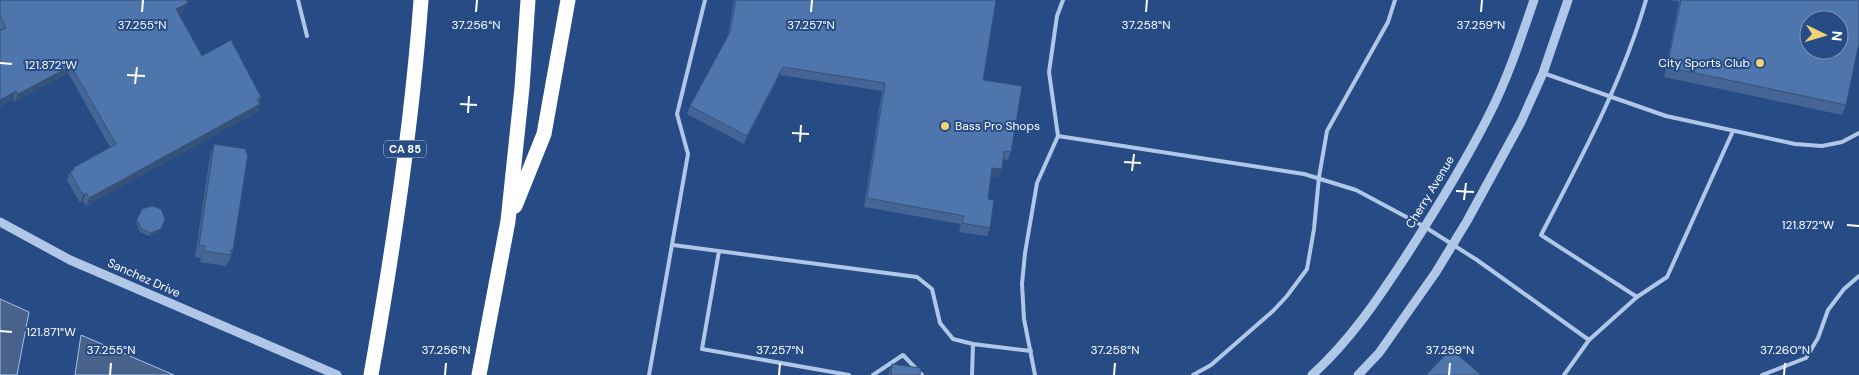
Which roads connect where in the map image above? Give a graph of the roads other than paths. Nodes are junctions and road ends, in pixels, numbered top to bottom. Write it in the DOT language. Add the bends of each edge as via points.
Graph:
graph roads {
  1 [pos="298,0"];
  2 [pos="421,0"];
  3 [pos="528,0"];
  4 [pos="568,0"];
  5 [pos="705,0"];
  6 [pos="1063,0"];
  7 [pos="1395,0"];
  8 [pos="1534,0"];
  9 [pos="1568,0"];
  10 [pos="1646,0"];
  11 [pos="306,36"];
  12 [pos="1543,73"];
  13 [pos="1609,97"];
  14 [pos="1733,131"];
  15 [pos="1859,133"];
  16 [pos="1058,136"];
  17 [pos="1319,177"];
  18 [pos="508,221"];
  19 [pos="0,222"];
  20 [pos="1425,226"];
  21 [pos="673,244"];
  22 [pos="1453,244"];
  23 [pos="719,251"];
  24 [pos="1859,276"];
  25 [pos="1637,297"];
  26 [pos="1589,340"];
  27 [pos="973,344"];
  28 [pos="1031,351"];
  29 [pos="337,375"];
  30 [pos="371,375"];
  31 [pos="479,375"];
  32 [pos="650,375"];
  33 [pos="849,375"];
  34 [pos="874,375"];
  35 [pos="922,375"];
  36 [pos="972,375"];
  37 [pos="1035,375"];
  38 [pos="1193,375"];
  39 [pos="1312,375"];
  40 [pos="1358,375"];
  41 [pos="1564,375"];
  42 [pos="1762,375"];
  1 -- 11 [label="lane"];
  2 -- 30 [label="highway, CA 85" via="384,298"];
  3 -- 18 [label="highway"];
  4 -- 18 [label="highway" via="544,134"];
  5 -- 21 [label="lane" via="677,114 688,154"];
  6 -- 16 [label="lane" via="1057,16 1049,72"];
  7 -- 17 [label="lane" via="1388,22 1327,131"];
  8 -- 20 [label="street, Cherry Avenue" via="1490,113"];
  9 -- 12 [label="street"];
  10 -- 13 [label="lane" via="1634,39"];
  12 -- 13 [label="lane"];
  12 -- 22 [label="street" via="1521,122"];
  13 -- 14 [label="lane" via="1666,116"];
  13 -- 25 [label="lane" via="1541,235"];
  14 -- 15 [label="lane" via="1795,144 1822,146 1842,142"];
  14 -- 25 [label="lane" via="1668,277"];
  16 -- 17 [label="lane"];
  16 -- 28 [label="lane" via="1037,183 1025,253 1022,284 1024,319"];
  17 -- 20 [label="lane" via="1356,190"];
  17 -- 38 [label="lane" via="1307,269 1273,312 1211,365"];
  18 -- 31 [label="highway"];
  19 -- 29 [label="street, Sanchez Drive" via="70,260"];
  20 -- 22 [label="lane"];
  20 -- 39 [label="street, Cherry Avenue" via="1375,303"];
  21 -- 23 [label="lane"];
  21 -- 32 [label="lane"];
  22 -- 26 [label="lane"];
  22 -- 40 [label="street" via="1379,353"];
  23 -- 27 [label="lane" via="917,277 932,289 940,322 953,339"];
  23 -- 33 [label="lane" via="702,349"];
  24 -- 42 [label="lane" via="1828,310 1818,338 1806,358"];
  25 -- 26 [label="lane"];
  26 -- 41 [label="lane"];
  27 -- 28 [label="lane"];
  27 -- 36 [label="lane"];
  28 -- 37 [label="lane"];
  34 -- 35 [label="lane" via="903,355"];
}
